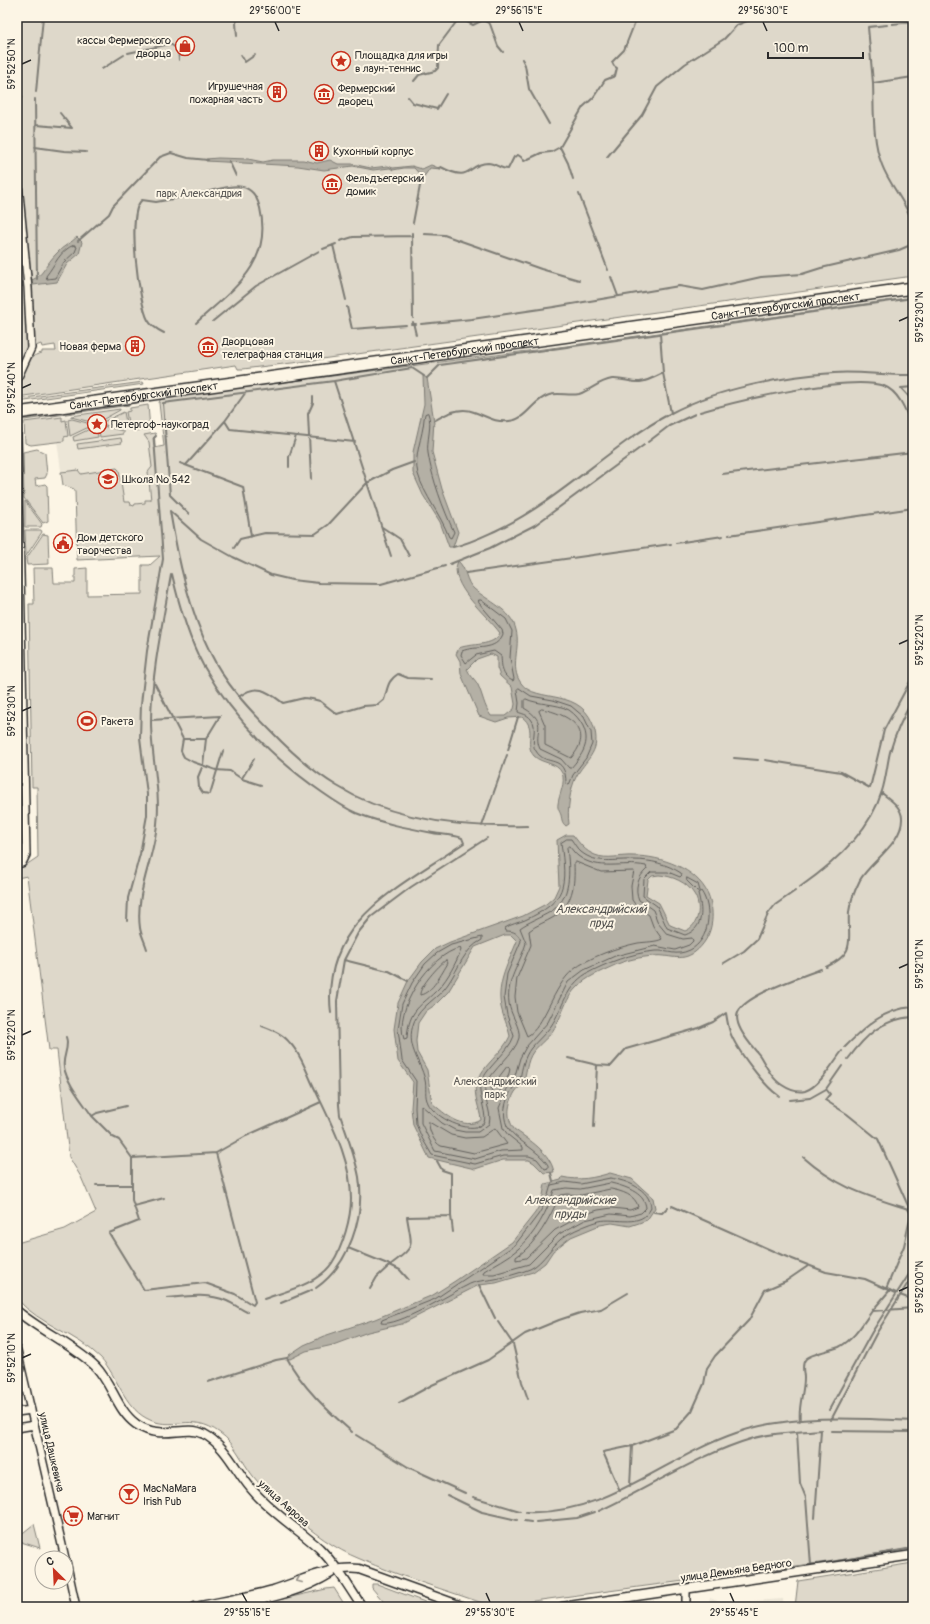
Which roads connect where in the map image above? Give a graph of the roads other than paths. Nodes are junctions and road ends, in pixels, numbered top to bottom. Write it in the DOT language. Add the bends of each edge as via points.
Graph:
graph roads {
  1 [pos="17,174"];
  2 [pos="17,275"];
  3 [pos="26,276"];
  4 [pos="913,282"];
  5 [pos="913,288"];
  6 [pos="17,380"];
  7 [pos="17,407"];
  8 [pos="17,413"];
  9 [pos="17,431"];
  10 [pos="20,676"];
  11 [pos="20,767"];
  12 [pos="17,864"];
  13 [pos="17,1312"];
  14 [pos="17,1350"];
  15 [pos="31,1410"];
  16 [pos="17,1412"];
  17 [pos="34,1425"];
  18 [pos="17,1428"];
  19 [pos="63,1550"];
  20 [pos="913,1555"];
  21 [pos="336,1569"];
  22 [pos="686,1588"];
  23 [pos="72,1590"];
  24 [pos="581,1606"];
  25 [pos="76,1607"];
  26 [pos="195,1607"];
  27 [pos="228,1607"];
  28 [pos="362,1607"];
  29 [pos="464,1607"];
  30 [pos="562,1607"];
  31 [pos="686,1607"];
  1 -- 3 [label="street"];
  2 -- 3 [label="street"];
  3 -- 6 [label="street" via="31,348"];
  4 -- 7 [label="main road, Санкт-Петербургский проспект"];
  5 -- 8 [label="main road, Санкт-Петербургский проспект"];
  9 -- 10 [label="street"];
  10 -- 11 [label="street"];
  11 -- 12 [label="street" via="26,855 22,863"];
  13 -- 21 [label="street, улица Аврова" via="92,1364 136,1424 161,1433 195,1431 215,1441 224,1449 254,1492 318,1547"];
  14 -- 15 [label="street, улица Дашкевича"];
  15 -- 16 [label="street"];
  15 -- 17 [label="street, улица Дашкевича"];
  17 -- 18 [label="street"];
  17 -- 19 [label="street, улица Дашкевича"];
  20 -- 22 [label="street, улица Демьяна Бедного"];
  21 -- 26 [label="street, one-way" via="273,1590"];
  21 -- 27 [label="street" via="318,1581 290,1592"];
  21 -- 28 [label="street, улица Аврова"];
  21 -- 29 [label="street" via="359,1569"];
  22 -- 24 [label="street, улица Демьяна Бедного"];
  22 -- 31 [label="street"];
  23 -- 25 [label="street"];
  24 -- 30 [label="street, улица Демьяна Бедного"];
}
